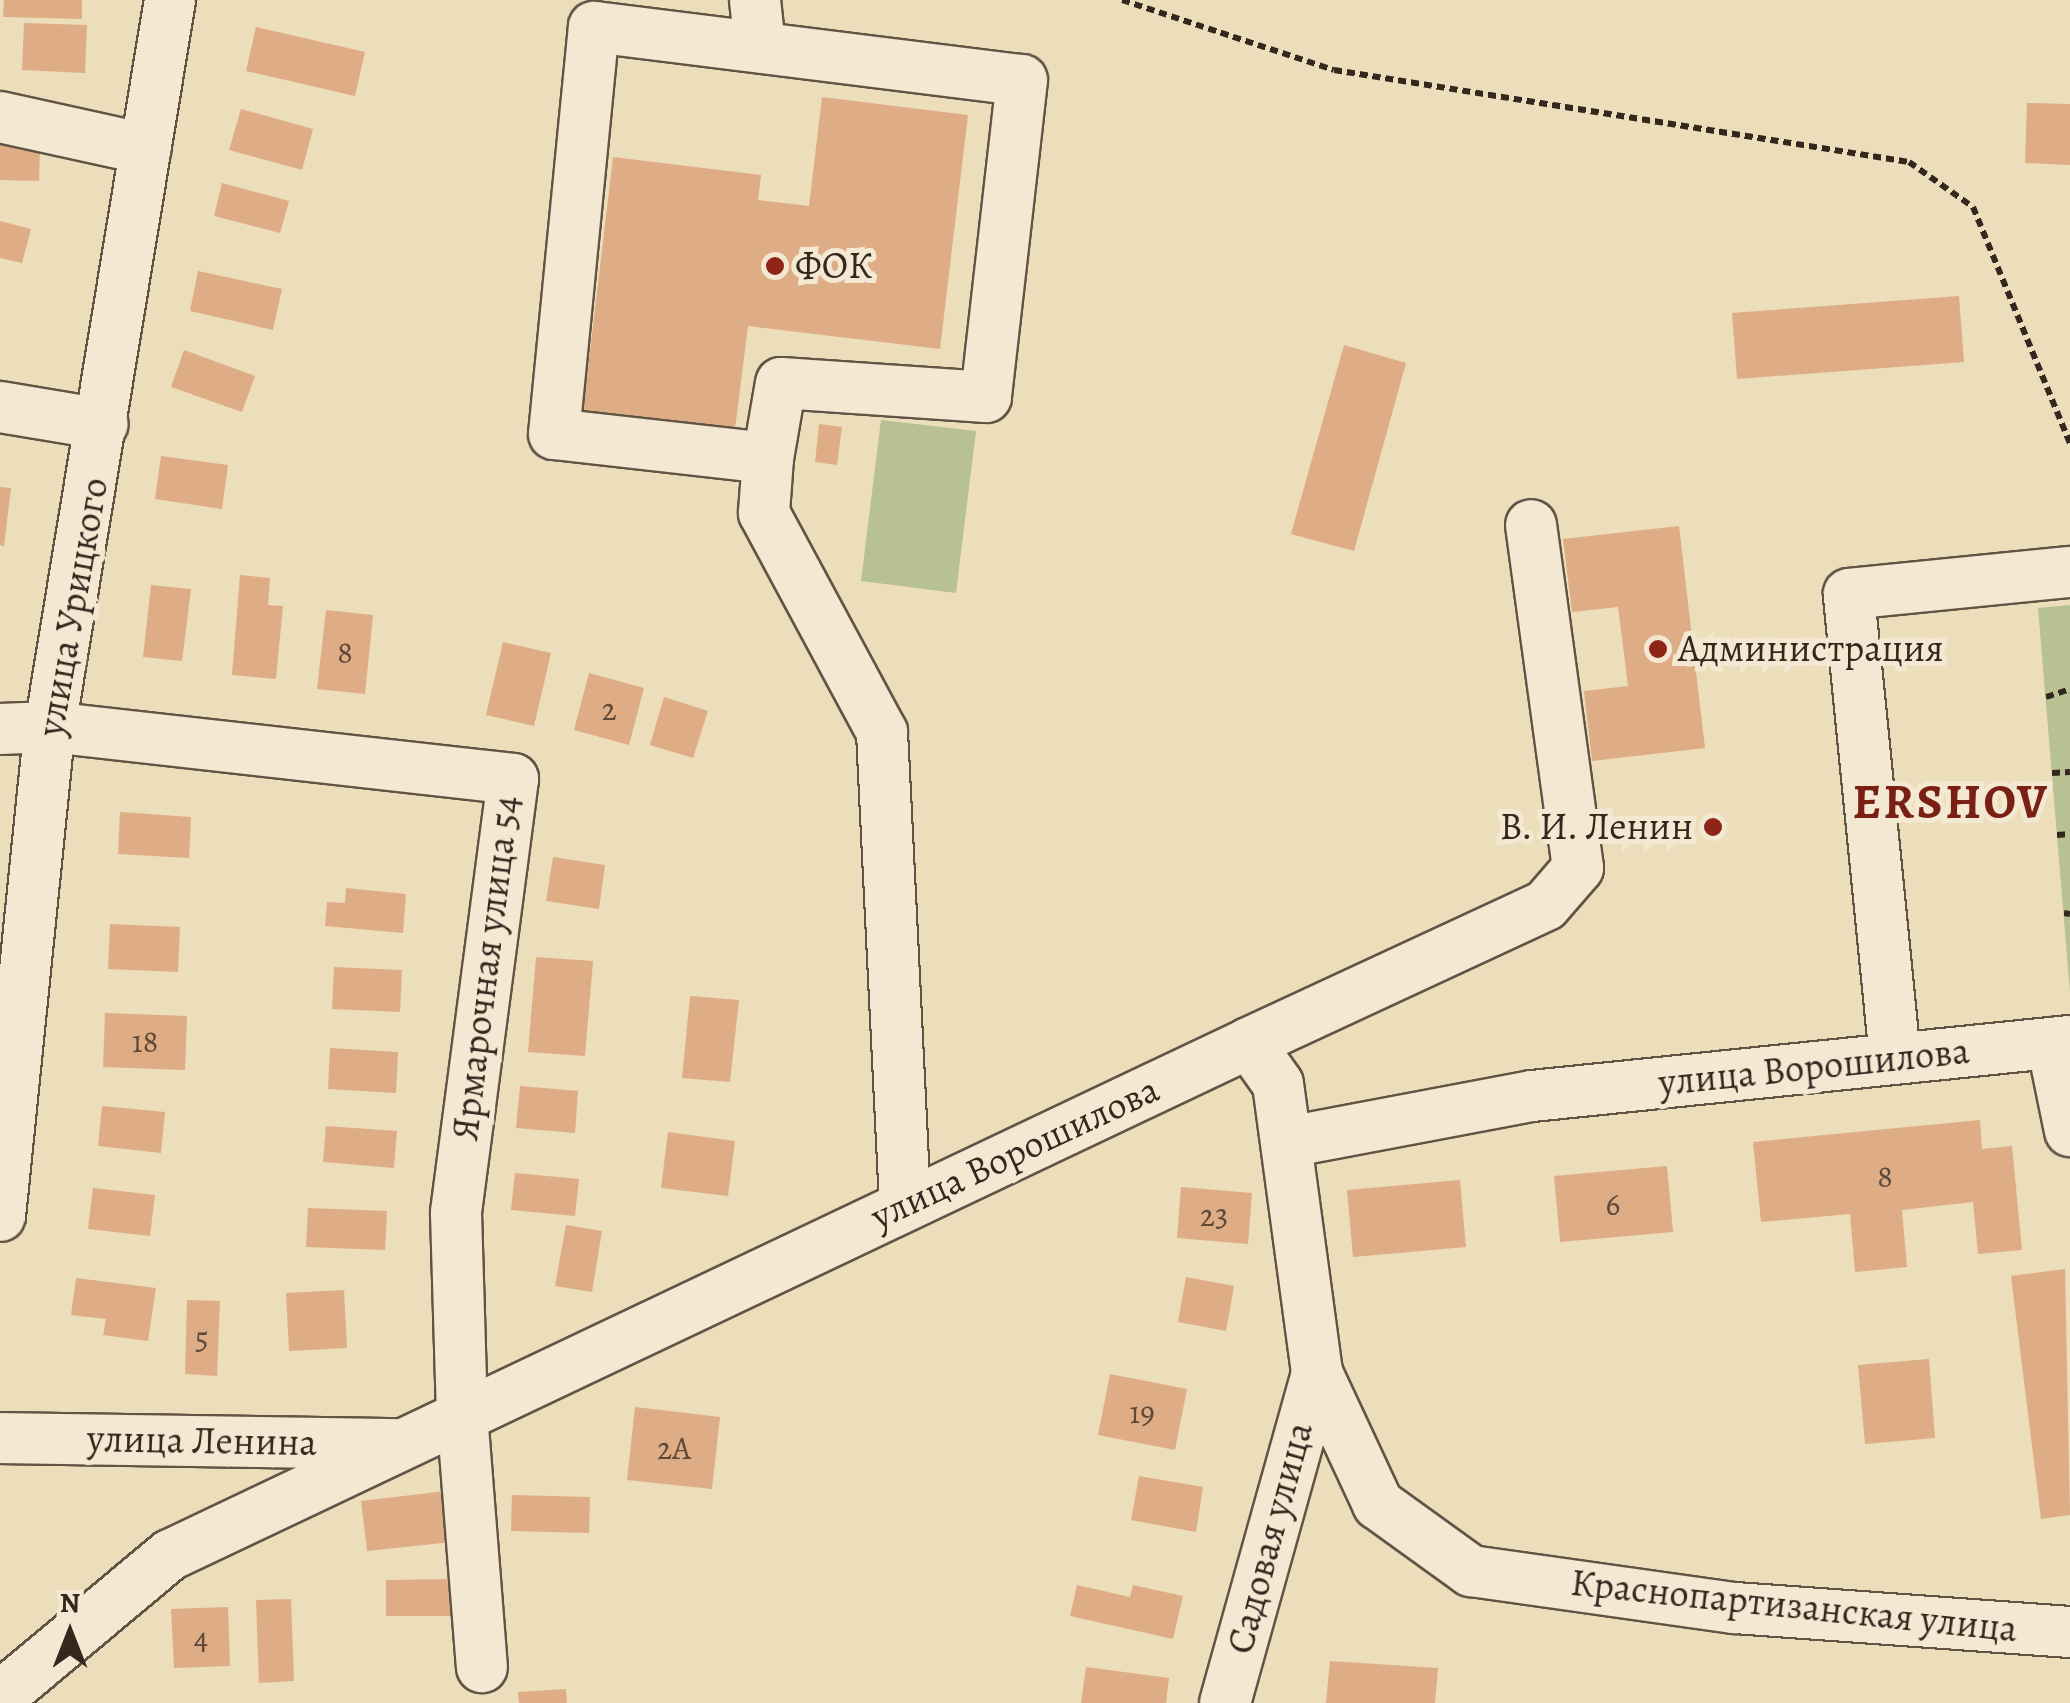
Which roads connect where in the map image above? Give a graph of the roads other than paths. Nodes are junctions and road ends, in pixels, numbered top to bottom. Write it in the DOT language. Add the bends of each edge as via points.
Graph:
graph roads {
  1 [pos="170,0"];
  2 [pos="757,24"];
  3 [pos="0,117"];
  4 [pos="146,150"];
  5 [pos="0,406"];
  6 [pos="103,424"];
  7 [pos="768,458"];
  8 [pos="1532,525"];
  9 [pos="2070,572"];
  10 [pos="50,727"];
  11 [pos="0,729"];
  12 [pos="2061,1042"];
  13 [pos="1250,1043"];
  14 [pos="1895,1057"];
  15 [pos="2070,1131"];
  16 [pos="1288,1142"];
  17 [pos="905,1204"];
  18 [pos="0,1216"];
  19 [pos="1316,1374"];
  20 [pos="462,1414"];
  21 [pos="0,1438"];
  22 [pos="405,1444"];
  23 [pos="2070,1632"];
  24 [pos="482,1667"];
  25 [pos="0,1697"];
  26 [pos="1225,1703"];
  1 -- 4 [label="street, улица Урицкого"];
  2 -- 7 [label="street" via="594,26 554,434"];
  2 -- 7 [label="street" via="1022,80 986,397 781,383"];
  3 -- 4 [label="street"];
  4 -- 6 [label="street, улица Урицкого"];
  5 -- 6 [label="street"];
  6 -- 10 [label="street, улица Урицкого"];
  7 -- 17 [label="street" via="764,514 882,732"];
  8 -- 13 [label="street, улица Ворошилова" via="1578,868 1546,905"];
  9 -- 14 [label="street" via="1848,594"];
  10 -- 11 [label="street, Ярмарочная улица 54"];
  10 -- 18 [label="street, улица Урицкого"];
  10 -- 20 [label="street, Ярмарочная улица 54" via="513,780 456,1213"];
  12 -- 14 [label="street, улица Ворошилова"];
  12 -- 15 [label="street"];
  13 -- 16 [label="street" via="1278,1084"];
  13 -- 17 [label="street, улица Ворошилова"];
  14 -- 16 [label="street, улица Ворошилова" via="1532,1096"];
  16 -- 19 [label="street, Краснопартизанская улица"];
  17 -- 20 [label="street, улица Ворошилова"];
  19 -- 23 [label="street, Краснопартизанская улица" via="1378,1504 1470,1570 1735,1608"];
  19 -- 26 [label="street, Садовая улица"];
  20 -- 22 [label="street, улица Ворошилова"];
  20 -- 24 [label="street, Ярмарочная улица 54"];
  21 -- 22 [label="street, улица Ленина"];
  22 -- 25 [label="street, улица Ворошилова" via="170,1556"];
}
